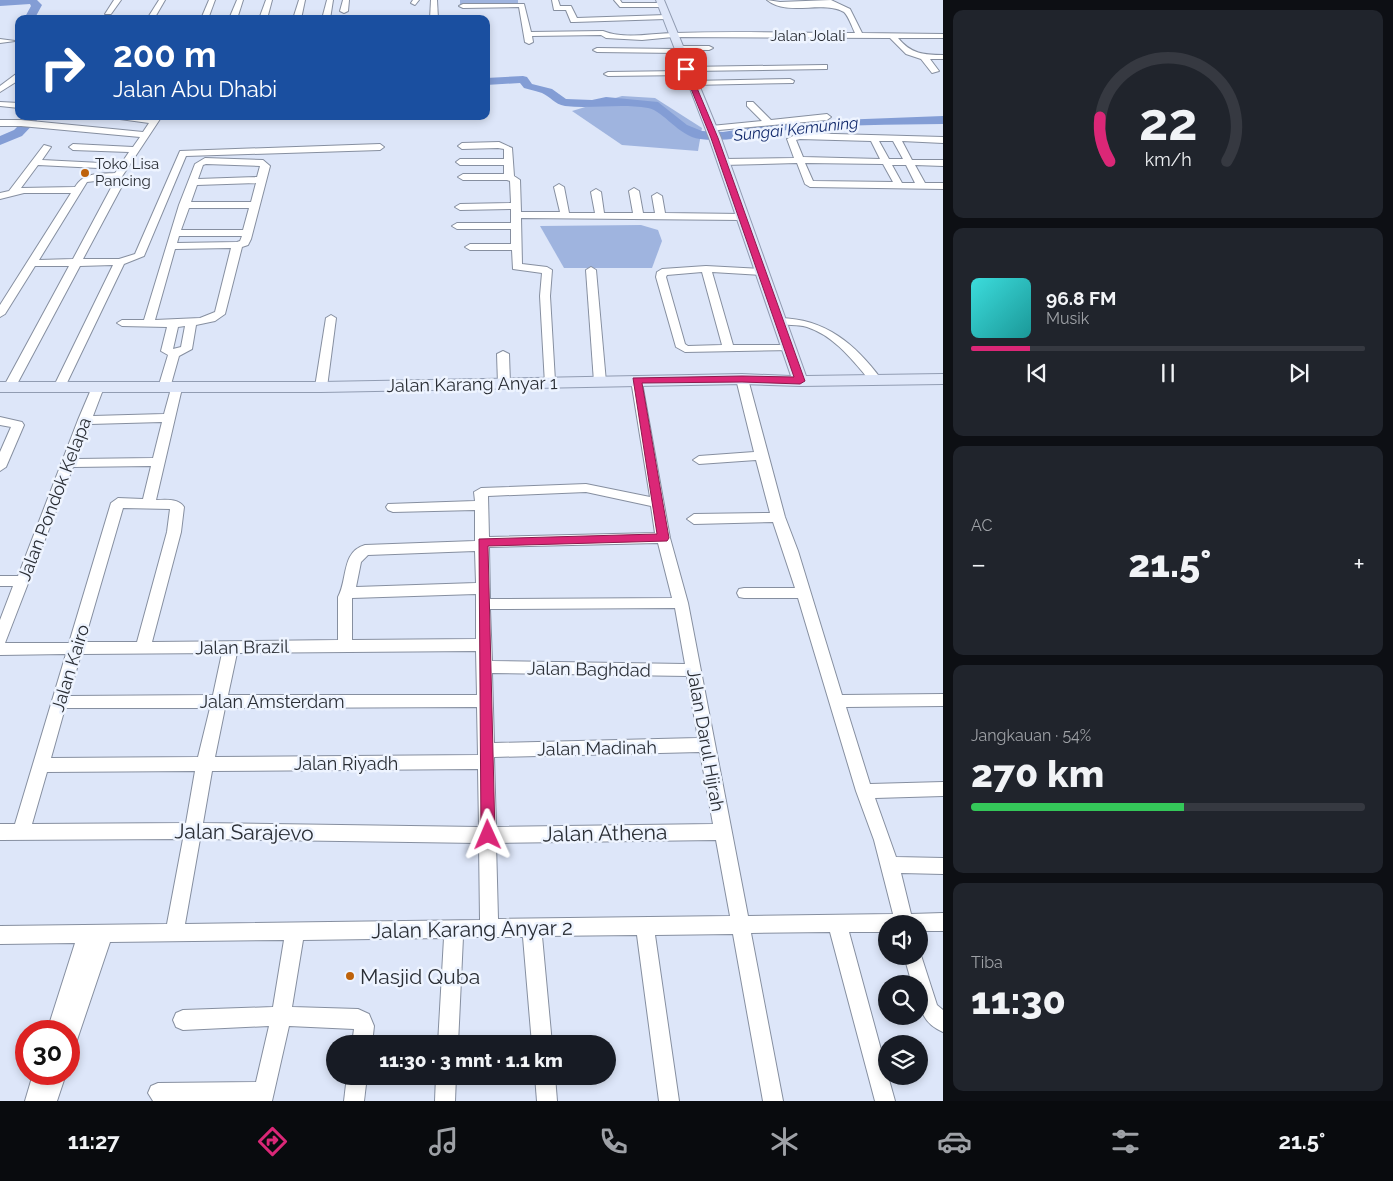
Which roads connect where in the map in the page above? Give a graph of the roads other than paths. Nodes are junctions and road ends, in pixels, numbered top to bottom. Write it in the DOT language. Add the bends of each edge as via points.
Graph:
graph roads {
  1 [pos="118,0"];
  2 [pos="162,0"];
  3 [pos="212,0"];
  4 [pos="240,0"];
  5 [pos="269,0"];
  6 [pos="302,0"];
  7 [pos="330,0"];
  8 [pos="346,0"];
  9 [pos="434,0"];
  10 [pos="554,0"];
  11 [pos="617,0"];
  12 [pos="770,0"];
  13 [pos="662,1"];
  14 [pos="828,1"];
  15 [pos="460,8"];
  16 [pos="344,11"];
  17 [pos="108,12"];
  18 [pos="153,15"];
  19 [pos="206,15"];
  20 [pos="235,15"];
  21 [pos="264,15"];
  22 [pos="298,15"];
  23 [pos="327,15"];
  24 [pos="434,15"];
  25 [pos="666,17"];
  26 [pos="600,20"];
  27 [pos="603,33"];
  28 [pos="673,35"];
  29 [pos="892,35"];
  30 [pos="860,36"];
  31 [pos="940,39"];
  32 [pos="0,41"];
  33 [pos="11,41"];
  34 [pos="898,44"];
  35 [pos="709,48"];
  36 [pos="597,50"];
  37 [pos="678,50"];
  38 [pos="924,57"];
  39 [pos="943,57"];
  40 [pos="773,59"];
  41 [pos="824,67"];
  42 [pos="687,72"];
  43 [pos="935,72"];
  44 [pos="608,74"];
  45 [pos="15,79"];
  46 [pos="790,81"];
  47 [pos="3,88"];
  48 [pos="0,104"];
  49 [pos="750,104"];
  50 [pos="15,106"];
  51 [pos="827,117"];
  52 [pos="155,120"];
  53 [pos="767,123"];
  54 [pos="0,124"];
  55 [pos="713,133"];
  56 [pos="144,135"];
  57 [pos="873,138"];
  58 [pos="896,138"];
  59 [pos="943,140"];
  60 [pos="462,146"];
  61 [pos="46,147"];
  62 [pos="73,147"];
  63 [pos="380,147"];
  64 [pos="135,150"];
  65 [pos="800,159"];
  66 [pos="722,160"];
  67 [pos="885,161"];
  68 [pos="907,161"];
  69 [pos="34,162"];
  70 [pos="460,162"];
  71 [pos="509,162"];
  72 [pos="943,162"];
  73 [pos="125,167"];
  74 [pos="463,177"];
  75 [pos="509,178"];
  76 [pos="262,180"];
  77 [pos="192,182"];
  78 [pos="899,185"];
  79 [pos="921,185"];
  80 [pos="117,186"];
  81 [pos="943,186"];
  82 [pos="559,188"];
  83 [pos="76,190"];
  84 [pos="634,191"];
  85 [pos="596,192"];
  86 [pos="12,193"];
  87 [pos="0,196"];
  88 [pos="657,196"];
  89 [pos="184,205"];
  90 [pos="256,205"];
  91 [pos="460,207"];
  92 [pos="517,211"];
  93 [pos="566,214"];
  94 [pos="600,215"];
  95 [pos="638,215"];
  96 [pos="660,215"];
  97 [pos="742,217"];
  98 [pos="457,226"];
  99 [pos="517,226"];
  100 [pos="248,232"];
  101 [pos="176,233"];
  102 [pos="237,245"];
  103 [pos="172,246"];
  104 [pos="470,247"];
  105 [pos="518,247"];
  106 [pos="77,262"];
  107 [pos="120,262"];
  108 [pos="32,263"];
  109 [pos="706,269"];
  110 [pos="591,270"];
  111 [pos="762,272"];
  112 [pos="0,314"];
  113 [pos="331,318"];
  114 [pos="780,320"];
  115 [pos="149,322"];
  116 [pos="174,322"];
  117 [pos="191,322"];
  118 [pos="122,323"];
  119 [pos="728,348"];
  120 [pos="790,348"];
  121 [pos="174,354"];
  122 [pos="503,354"];
  123 [pos="742,379"];
  124 [pos="943,379"];
  125 [pos="637,380"];
  126 [pos="876,380"];
  127 [pos="800,381"];
  128 [pos="548,382"];
  129 [pos="600,382"];
  130 [pos="504,384"];
  131 [pos="60,386"];
  132 [pos="3,387"];
  133 [pos="98,387"];
  134 [pos="321,387"];
  135 [pos="170,388"];
  136 [pos="169,418"];
  137 [pos="84,420"];
  138 [pos="0,422"];
  139 [pos="761,456"];
  140 [pos="699,460"];
  141 [pos="158,462"];
  142 [pos="70,463"];
  143 [pos="0,467"];
  144 [pos="148,504"];
  145 [pos="658,504"];
  146 [pos="480,505"];
  147 [pos="393,507"];
  148 [pos="778,517"];
  149 [pos="694,519"];
  150 [pos="663,538"];
  151 [pos="483,544"];
  152 [pos="22,580"];
  153 [pos="0,581"];
  154 [pos="348,593"];
  155 [pos="744,593"];
  156 [pos="804,593"];
  157 [pos="484,596"];
  158 [pos="681,603"];
  159 [pos="0,641"];
  160 [pos="484,645"];
  161 [pos="345,646"];
  162 [pos="231,647"];
  163 [pos="143,648"];
  164 [pos="75,649"];
  165 [pos="485,668"];
  166 [pos="693,670"];
  167 [pos="943,700"];
  168 [pos="485,701"];
  169 [pos="837,701"];
  170 [pos="60,702"];
  171 [pos="218,702"];
  172 [pos="707,745"];
  173 [pos="486,756"];
  174 [pos="205,764"];
  175 [pos="41,765"];
  176 [pos="943,788"];
  177 [pos="864,791"];
  178 [pos="192,831"];
  179 [pos="0,832"];
  180 [pos="21,832"];
  181 [pos="723,832"];
  182 [pos="488,835"];
  183 [pos="892,865"];
  184 [pos="943,866"];
  185 [pos="902,915"];
  186 [pos="928,922"];
  187 [pos="943,922"];
  188 [pos="837,923"];
  189 [pos="878,923"];
  190 [pos="740,925"];
  191 [pos="645,926"];
  192 [pos="532,928"];
  193 [pos="454,929"];
  194 [pos="489,929"];
  195 [pos="295,932"];
  196 [pos="174,933"];
  197 [pos="95,935"];
  198 [pos="0,936"];
  199 [pos="916,965"];
  200 [pos="281,1016"];
  201 [pos="61,1020"];
  202 [pos="73,1020"];
  203 [pos="183,1020"];
  204 [pos="943,1022"];
  205 [pos="363,1035"];
  206 [pos="448,1035"];
  207 [pos="541,1035"];
  208 [pos="40,1085"];
  209 [pos="52,1085"];
  210 [pos="356,1085"];
  211 [pos="446,1085"];
  212 [pos="546,1085"];
  213 [pos="158,1093"];
  214 [pos="263,1097"];
  215 [pos="35,1101"];
  216 [pos="47,1101"];
  217 [pos="354,1101"];
  218 [pos="445,1101"];
  219 [pos="547,1101"];
  220 [pos="669,1101"];
  221 [pos="773,1101"];
  222 [pos="885,1101"];
  1 -- 17 [label="street"];
  2 -- 18 [label="street"];
  3 -- 19 [label="street"];
  4 -- 20 [label="street"];
  5 -- 21 [label="street"];
  6 -- 22 [label="street"];
  7 -- 23 [label="street"];
  8 -- 16 [label="street"];
  9 -- 24 [label="street"];
  10 -- 26 [label="street" via="557,8 568,8 572,19"];
  11 -- 13 [label="street" via="620,6"];
  12 -- 14 [label="street" via="778,4"];
  13 -- 25 [label="main road"];
  14 -- 30 [label="street" via="848,11"];
  15 -- 27 [label="street, Jalan Jolali" via="522,6 528,35"];
  25 -- 26 [label="street"];
  25 -- 28 [label="main road"];
  26 -- 27 [label="street"];
  27 -- 28 [label="street, Jalan Jolali" via="606,36 642,38"];
  28 -- 30 [label="street, Jalan Jolali"];
  28 -- 37 [label="main road"];
  29 -- 30 [label="street, Jalan Jolali"];
  29 -- 31 [label="street, Jalan Jolali"];
  29 -- 34 [label="street"];
  31 -- 34 [label="street"];
  32 -- 33 [label="street"];
  34 -- 38 [label="street" via="911,56"];
  35 -- 37 [label="street"];
  36 -- 37 [label="street"];
  37 -- 42 [label="main road"];
  38 -- 39 [label="street"];
  38 -- 43 [label="street"];
  40 -- 42 [label="street"];
  41 -- 42 [label="street"];
  42 -- 44 [label="street"];
  42 -- 46 [label="street"];
  42 -- 55 [label="main road"];
  45 -- 47 [label="street"];
  48 -- 50 [label="street"];
  49 -- 53 [label="street" via="766,118"];
  51 -- 53 [label="street"];
  52 -- 56 [label="street"];
  53 -- 55 [label="street"];
  54 -- 56 [label="street" via="82,125"];
  55 -- 66 [label="main road"];
  56 -- 64 [label="street"];
  57 -- 58 [label="street"];
  57 -- 65 [label="street" via="795,136 791,139"];
  57 -- 67 [label="street"];
  58 -- 59 [label="street"];
  58 -- 68 [label="street"];
  60 -- 71 [label="street" via="506,147"];
  61 -- 69 [label="street"];
  62 -- 64 [label="street"];
  63 -- 107 [label="street" via="183,153 139,256"];
  64 -- 73 [label="street"];
  65 -- 66 [label="street"];
  65 -- 67 [label="street"];
  65 -- 78 [label="street" via="810,184"];
  66 -- 97 [label="main road"];
  67 -- 68 [label="street"];
  67 -- 78 [label="street"];
  68 -- 72 [label="street"];
  68 -- 79 [label="street"];
  69 -- 73 [label="street"];
  69 -- 86 [label="street"];
  70 -- 71 [label="street"];
  71 -- 75 [label="street"];
  73 -- 83 [label="street" via="116,177 88,178"];
  74 -- 75 [label="street"];
  75 -- 92 [label="street" via="515,180"];
  76 -- 77 [label="street"];
  76 -- 77 [label="street" via="265,166 260,161 205,161 199,164"];
  76 -- 90 [label="street"];
  77 -- 89 [label="street"];
  78 -- 79 [label="street"];
  79 -- 81 [label="street"];
  80 -- 106 [label="street"];
  82 -- 93 [label="street"];
  83 -- 86 [label="street"];
  83 -- 108 [label="street"];
  84 -- 95 [label="street"];
  85 -- 94 [label="street"];
  86 -- 87 [label="street"];
  88 -- 96 [label="street"];
  89 -- 90 [label="street"];
  89 -- 101 [label="street"];
  90 -- 100 [label="street"];
  91 -- 92 [label="street"];
  92 -- 93 [label="street"];
  92 -- 99 [label="street"];
  93 -- 94 [label="street"];
  94 -- 95 [label="street"];
  95 -- 96 [label="street"];
  96 -- 97 [label="street"];
  97 -- 111 [label="main road"];
  98 -- 99 [label="street"];
  99 -- 105 [label="street"];
  100 -- 101 [label="street"];
  100 -- 102 [label="street" via="244,243"];
  101 -- 103 [label="street"];
  102 -- 103 [label="street"];
  102 -- 117 [label="street" via="222,311 214,318"];
  103 -- 115 [label="street"];
  104 -- 105 [label="street"];
  105 -- 128 [label="street" via="518,268 547,270"];
  106 -- 107 [label="street"];
  106 -- 108 [label="street"];
  106 -- 132 [label="street"];
  107 -- 131 [label="street"];
  108 -- 112 [label="street"];
  109 -- 111 [label="street"];
  109 -- 119 [label="street"];
  109 -- 119 [label="street" via="665,270 661,277 681,347"];
  110 -- 129 [label="street"];
  111 -- 114 [label="main road"];
  113 -- 134 [label="street"];
  114 -- 120 [label="main road"];
  114 -- 126 [label="street" via="807,321 826,331 850,351"];
  115 -- 116 [label="street"];
  115 -- 118 [label="street"];
  116 -- 117 [label="street"];
  116 -- 121 [label="street" via="167,351"];
  117 -- 121 [label="street" via="186,349"];
  119 -- 120 [label="street"];
  120 -- 127 [label="main road"];
  121 -- 135 [label="street"];
  122 -- 130 [label="street"];
  123 -- 125 [label="main road, Jalan Karang Anyar 1"];
  123 -- 127 [label="main road, Jalan Karang Anyar 1"];
  123 -- 139 [label="street"];
  124 -- 126 [label="main road, Jalan Karang Anyar 1"];
  125 -- 129 [label="main road, Jalan Karang Anyar 1"];
  125 -- 145 [label="street, Jalan Darul Hijrah"];
  126 -- 127 [label="main road, Jalan Karang Anyar 1"];
  128 -- 129 [label="main road, Jalan Karang Anyar 1"];
  128 -- 130 [label="main road, Jalan Karang Anyar 1"];
  130 -- 134 [label="main road, Jalan Karang Anyar 1"];
  131 -- 132 [label="main road, Jalan Karang Anyar 1"];
  131 -- 133 [label="main road, Jalan Karang Anyar 1"];
  133 -- 135 [label="main road, Jalan Karang Anyar 1"];
  133 -- 137 [label="street, Jalan Pondok Kelapa"];
  134 -- 135 [label="main road, Jalan Karang Anyar 1"];
  135 -- 136 [label="street"];
  136 -- 137 [label="street"];
  136 -- 141 [label="street"];
  137 -- 142 [label="street, Jalan Pondok Kelapa"];
  138 -- 143 [label="street" via="18,425"];
  139 -- 140 [label="street"];
  139 -- 148 [label="street"];
  141 -- 142 [label="street"];
  141 -- 144 [label="street"];
  142 -- 152 [label="street, Jalan Pondok Kelapa"];
  144 -- 163 [label="street" via="175,505 177,513"];
  144 -- 164 [label="street, Jalan Kairo" via="118,503"];
  145 -- 146 [label="street" via="594,489 574,488 483,490 480,492"];
  145 -- 150 [label="street, Jalan Darul Hijrah"];
  146 -- 147 [label="street"];
  146 -- 151 [label="street"];
  148 -- 149 [label="street"];
  148 -- 156 [label="street"];
  150 -- 151 [label="street"];
  150 -- 158 [label="street, Jalan Darul Hijrah"];
  151 -- 154 [label="street" via="365,550 355,557"];
  151 -- 157 [label="street"];
  152 -- 153 [label="street"];
  152 -- 159 [label="street, Jalan Pondok Kelapa"];
  154 -- 157 [label="street"];
  154 -- 161 [label="street" via="345,597"];
  155 -- 156 [label="street"];
  156 -- 169 [label="street"];
  157 -- 158 [label="street"];
  157 -- 160 [label="street"];
  158 -- 166 [label="street, Jalan Darul Hijrah"];
  159 -- 164 [label="street, Jalan Brazil"];
  160 -- 161 [label="street, Jalan Brazil"];
  160 -- 165 [label="street"];
  161 -- 162 [label="street, Jalan Brazil"];
  162 -- 163 [label="street, Jalan Brazil"];
  162 -- 171 [label="street"];
  163 -- 164 [label="street, Jalan Brazil"];
  164 -- 170 [label="street, Jalan Kairo"];
  165 -- 166 [label="street, Jalan Baghdad"];
  165 -- 168 [label="street"];
  166 -- 172 [label="street, Jalan Darul Hijrah"];
  167 -- 169 [label="street"];
  168 -- 171 [label="street, Jalan Amsterdam"];
  168 -- 173 [label="street"];
  169 -- 177 [label="street"];
  170 -- 171 [label="street, Jalan Amsterdam"];
  170 -- 175 [label="street, Jalan Kairo"];
  171 -- 174 [label="street"];
  172 -- 173 [label="street, Jalan Madinah"];
  172 -- 181 [label="street, Jalan Darul Hijrah"];
  173 -- 174 [label="street, Jalan Riyadh"];
  173 -- 182 [label="street"];
  174 -- 175 [label="street, Jalan Riyadh"];
  174 -- 178 [label="street"];
  175 -- 180 [label="street, Jalan Kairo"];
  176 -- 177 [label="street"];
  177 -- 183 [label="street"];
  178 -- 180 [label="street, Jalan Sarajevo"];
  178 -- 182 [label="street, Jalan Sarajevo"];
  178 -- 196 [label="street"];
  179 -- 180 [label="street, Jalan Sarajevo"];
  181 -- 182 [label="street, Jalan Athena"];
  181 -- 190 [label="street, Jalan Darul Hijrah"];
  182 -- 194 [label="street"];
  183 -- 184 [label="street"];
  183 -- 185 [label="street"];
  186 -- 187 [label="street, Jalan Karang Anyar 2"];
  188 -- 189 [label="street, Jalan Karang Anyar 2"];
  188 -- 190 [label="street, Jalan Karang Anyar 2"];
  188 -- 222 [label="street"];
  190 -- 191 [label="street, Jalan Karang Anyar 2"];
  190 -- 221 [label="street, Jalan Darul Hijrah"];
  191 -- 192 [label="street, Jalan Karang Anyar 2"];
  191 -- 220 [label="street"];
  192 -- 194 [label="street, Jalan Karang Anyar 2"];
  192 -- 207 [label="street"];
  193 -- 194 [label="street, Jalan Karang Anyar 2"];
  193 -- 195 [label="street, Jalan Karang Anyar 2"];
  193 -- 206 [label="street"];
  195 -- 196 [label="street, Jalan Karang Anyar 2"];
  195 -- 200 [label="street"];
  196 -- 197 [label="street, Jalan Karang Anyar 2"];
  197 -- 198 [label="street, Jalan Karang Anyar 2"];
  197 -- 201 [label="street"];
  197 -- 202 [label="street"];
  199 -- 204 [label="street" via="931,1013"];
  200 -- 203 [label="street"];
  200 -- 205 [label="street" via="358,1019 364,1026"];
  200 -- 214 [label="street"];
  208 -- 215 [label="street"];
  209 -- 216 [label="street"];
  210 -- 217 [label="street"];
  211 -- 218 [label="street"];
  212 -- 219 [label="street"];
  213 -- 214 [label="street"];
}
